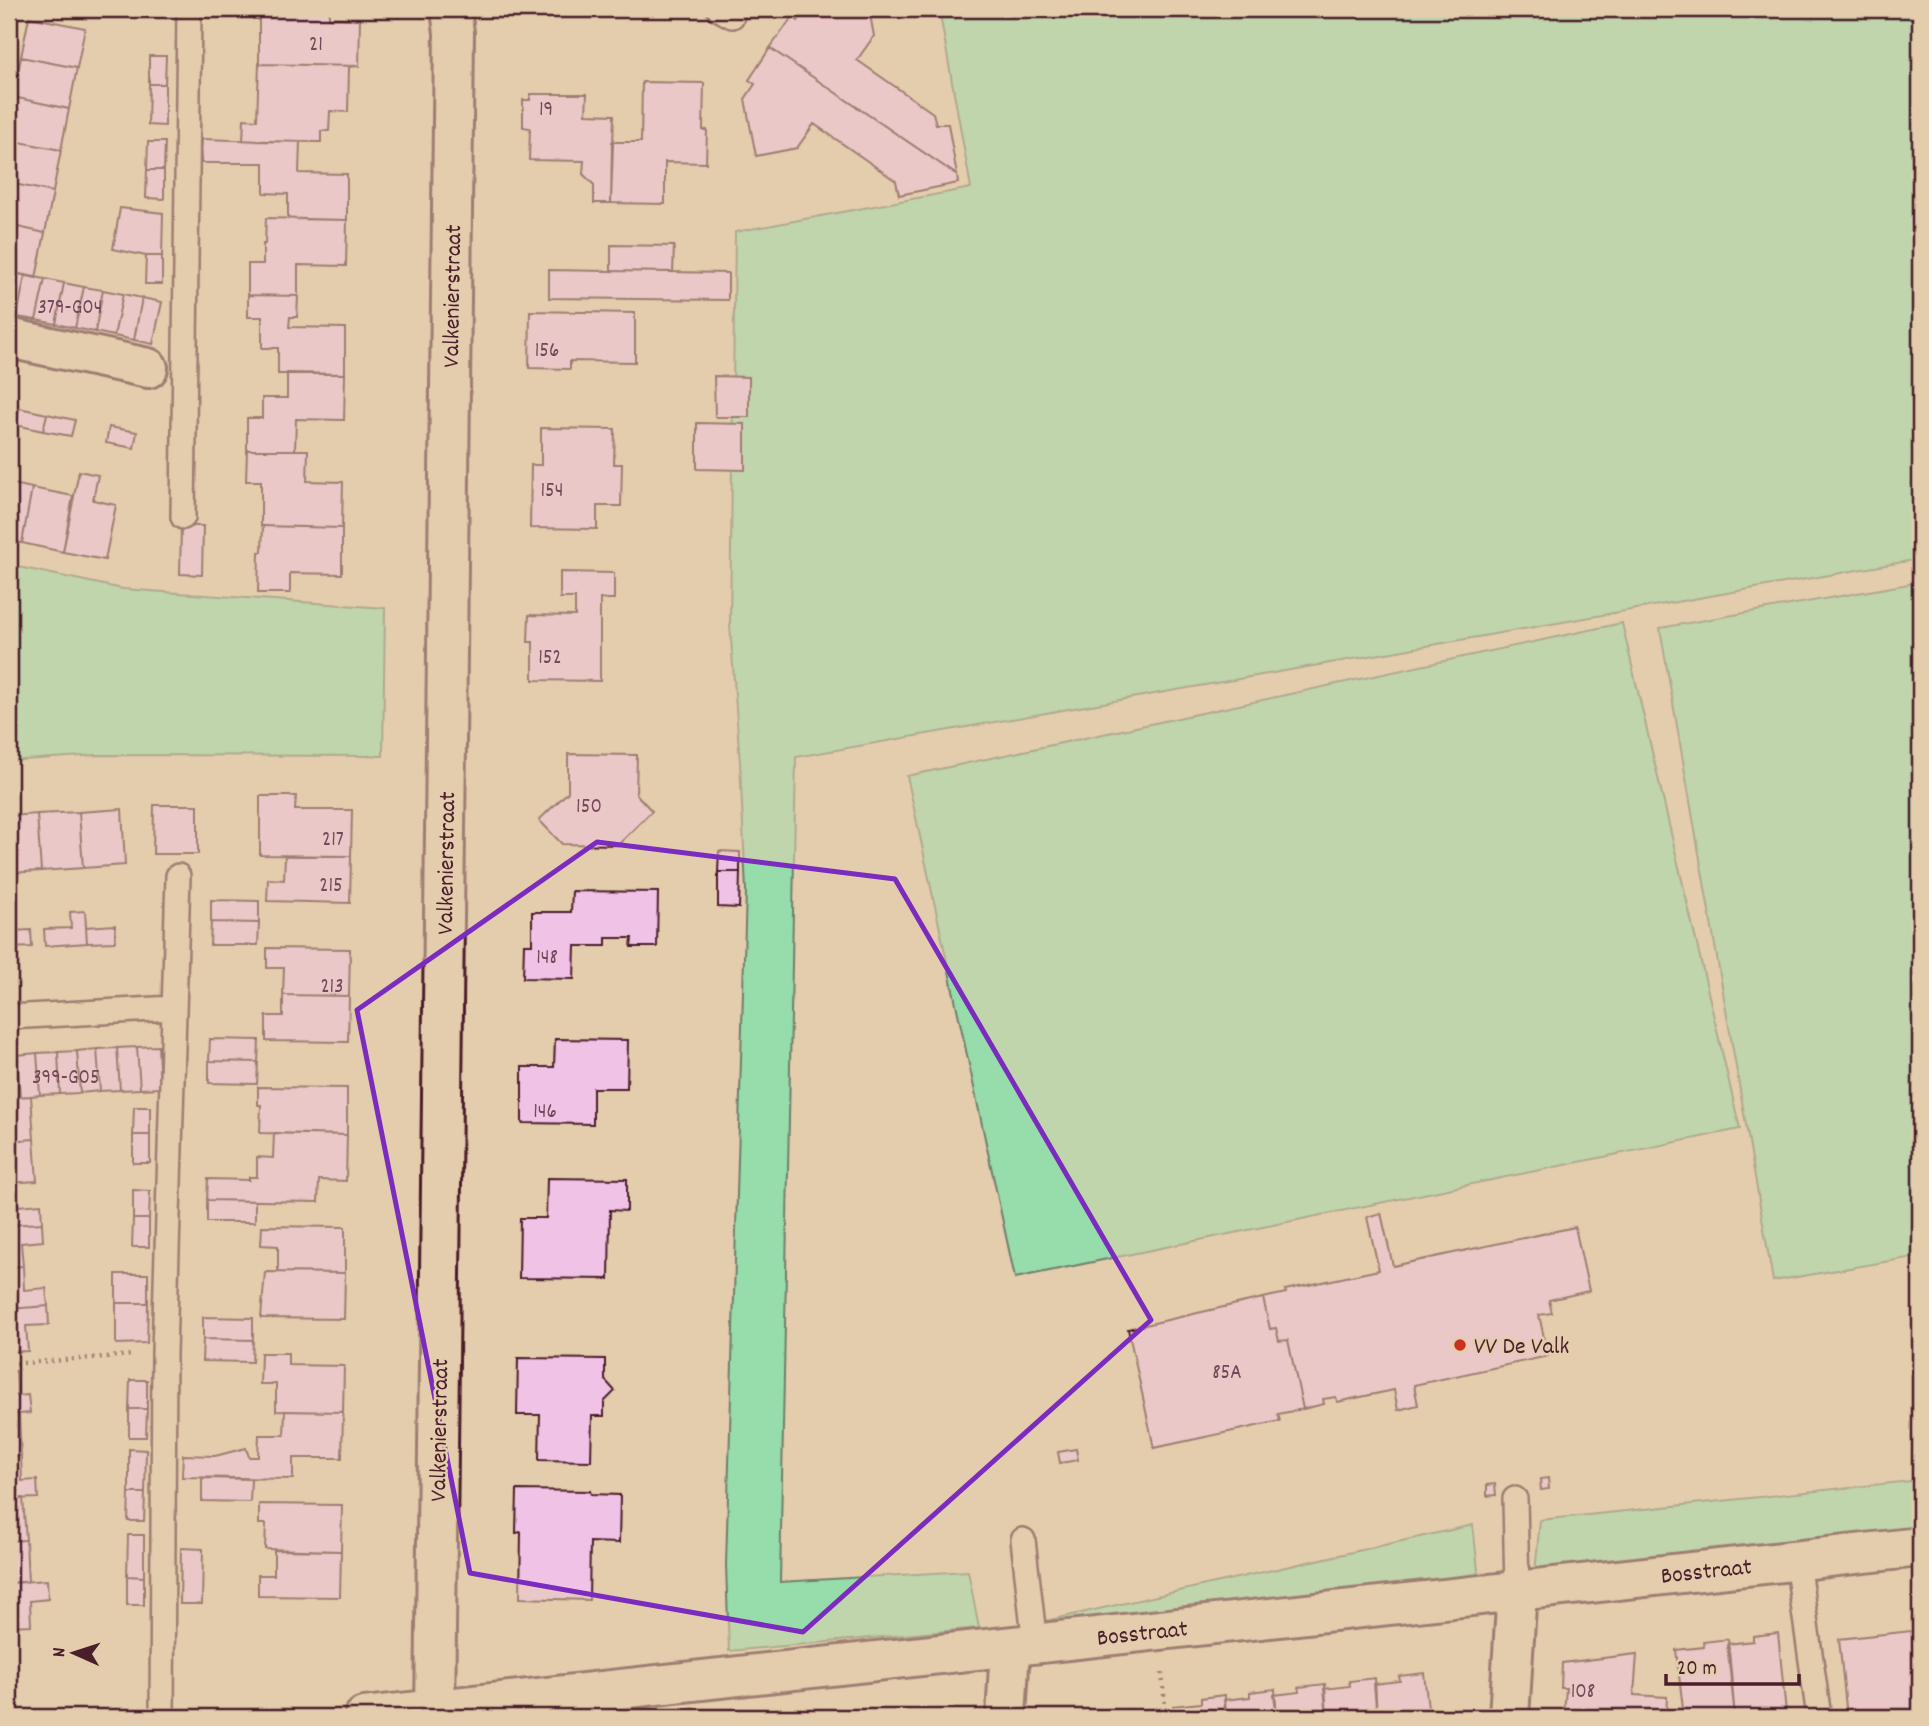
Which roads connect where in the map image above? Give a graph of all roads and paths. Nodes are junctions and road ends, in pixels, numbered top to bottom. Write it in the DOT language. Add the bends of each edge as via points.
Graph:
graph roads {
  1 [pos="189,9"];
  2 [pos="451,9"];
  3 [pos="9,338"];
  4 [pos="148,368"];
  5 [pos="183,517"];
  6 [pos="178,876"];
  7 [pos="173,1008"];
  8 [pos="9,1017"];
  9 [pos="164,1353"];
  10 [pos="9,1364"];
  11 [pos="1515,1499"];
  12 [pos="1023,1540"];
  13 [pos="1920,1548"];
  14 [pos="1797,1561"];
  15 [pos="1517,1590"];
  16 [pos="1023,1646"];
  17 [pos="435,1713"];
  18 [pos="162,1717"];
  19 [pos="364,1717"];
  20 [pos="1006,1717"];
  21 [pos="1509,1717"];
  22 [pos="1819,1717"];
  1 -- 5 [label="lane"];
  2 -- 17 [label="street, Valkenierstraat"];
  3 -- 4 [label="street"];
  6 -- 7 [label="lane"];
  7 -- 8 [label="lane"];
  7 -- 9 [label="lane"];
  9 -- 10 [label="path"];
  9 -- 18 [label="lane"];
  11 -- 15 [label="lane"];
  12 -- 16 [label="lane"];
  13 -- 14 [label="street, Bosstraat"];
  14 -- 15 [label="street, Bosstraat"];
  14 -- 22 [label="lane"];
  15 -- 16 [label="street, Bosstraat"];
  15 -- 21 [label="street"];
  16 -- 17 [label="street, Bosstraat"];
  16 -- 20 [label="street"];
  17 -- 19 [label="street, Bosstraat"];
}
